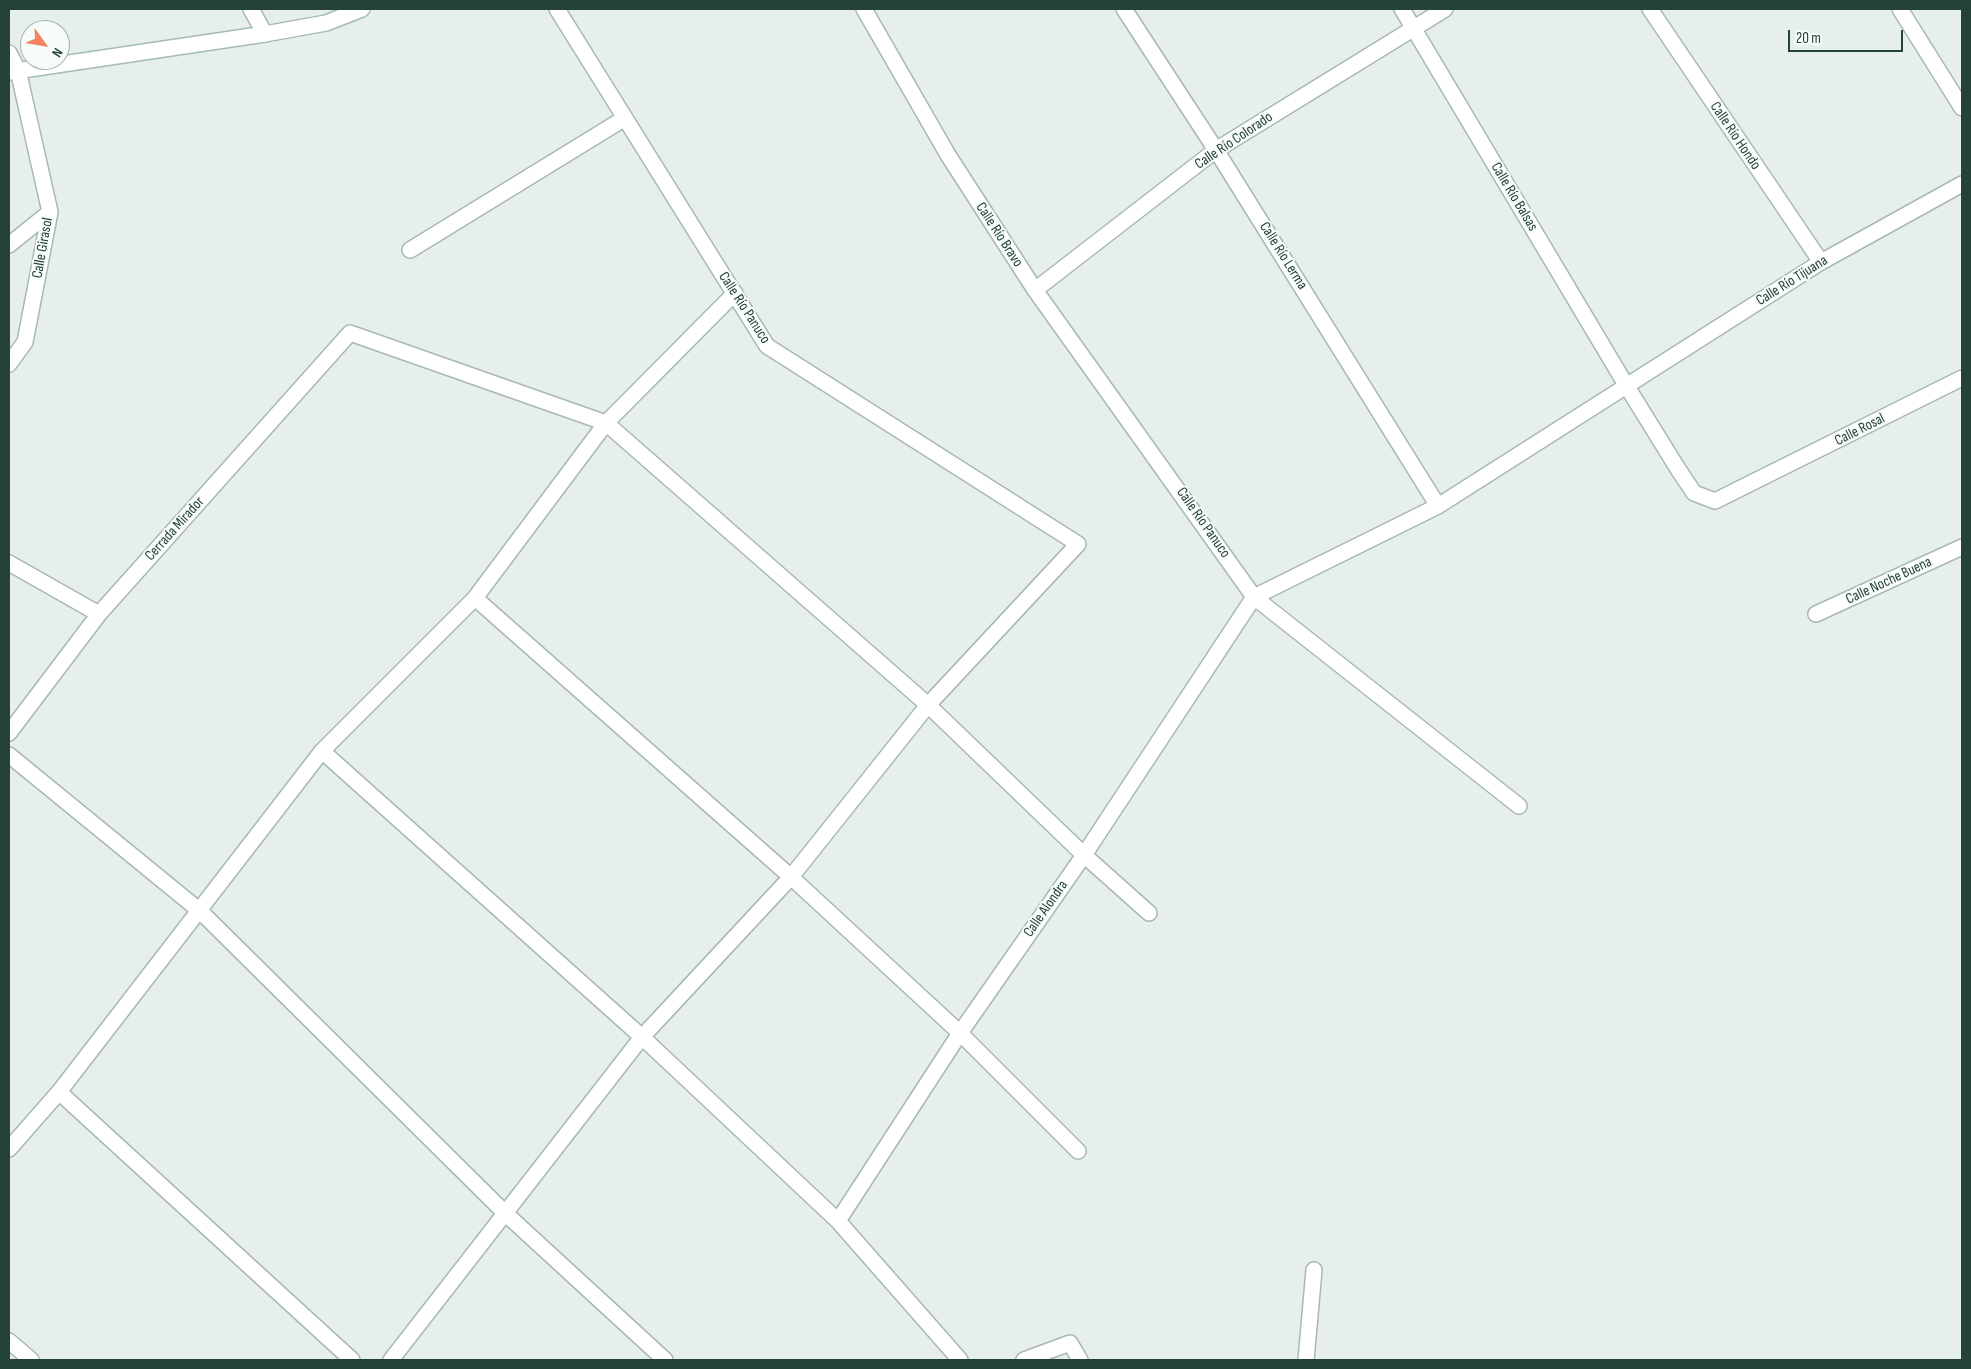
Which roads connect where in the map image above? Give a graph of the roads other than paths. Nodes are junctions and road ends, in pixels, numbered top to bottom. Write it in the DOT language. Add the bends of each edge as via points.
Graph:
graph roads {
  1 [pos="252,9"];
  2 [pos="362,9"];
  3 [pos="557,9"];
  4 [pos="864,9"];
  5 [pos="1124,9"];
  6 [pos="1402,9"];
  7 [pos="1445,9"];
  8 [pos="1650,9"];
  9 [pos="1900,9"];
  10 [pos="1414,28"];
  11 [pos="265,34"];
  12 [pos="9,53"];
  13 [pos="13,71"];
  14 [pos="1962,108"];
  15 [pos="625,118"];
  16 [pos="1216,150"];
  17 [pos="1962,184"];
  18 [pos="50,212"];
  19 [pos="9,245"];
  20 [pos="410,250"];
  21 [pos="1821,262"];
  22 [pos="1035,290"];
  23 [pos="735,293"];
  24 [pos="9,364"];
  25 [pos="1962,378"];
  26 [pos="1626,386"];
  27 [pos="606,423"];
  28 [pos="1151,450"];
  29 [pos="1757,482"];
  30 [pos="1438,506"];
  31 [pos="1962,547"];
  32 [pos="9,563"];
  33 [pos="1254,597"];
  34 [pos="475,598"];
  35 [pos="100,614"];
  36 [pos="1816,614"];
  37 [pos="928,705"];
  38 [pos="9,733"];
  39 [pos="322,752"];
  40 [pos="9,755"];
  41 [pos="1519,806"];
  42 [pos="1084,855"];
  43 [pos="791,877"];
  44 [pos="200,911"];
  45 [pos="1149,913"];
  46 [pos="960,1033"];
  47 [pos="642,1037"];
  48 [pos="59,1092"];
  49 [pos="9,1149"];
  50 [pos="1078,1151"];
  51 [pos="506,1214"];
  52 [pos="838,1221"];
  53 [pos="1314,1270"];
  54 [pos="10,1345"];
  55 [pos="31,1360"];
  56 [pos="352,1360"];
  57 [pos="391,1360"];
  58 [pos="665,1360"];
  59 [pos="960,1360"];
  60 [pos="1024,1360"];
  61 [pos="1080,1360"];
  62 [pos="1306,1360"];
  1 -- 11 [label="street"];
  2 -- 11 [label="street" via="326,22"];
  3 -- 15 [label="street, Calle Río Panuco"];
  4 -- 22 [label="street, Calle Río Bravo" via="948,156"];
  5 -- 16 [label="street, Calle Río Lerma"];
  6 -- 10 [label="street, Calle Río Balsas"];
  7 -- 10 [label="street, Calle Río Colorado"];
  8 -- 21 [label="street, Calle Río Hondo"];
  9 -- 14 [label="street"];
  10 -- 16 [label="street, Calle Río Colorado"];
  10 -- 26 [label="street, Calle Río Balsas"];
  11 -- 13 [label="street"];
  12 -- 13 [label="street, Calle Girasol"];
  13 -- 18 [label="street, Calle Girasol"];
  15 -- 20 [label="street"];
  15 -- 23 [label="street, Calle Río Panuco"];
  16 -- 22 [label="street, Calle Río Colorado"];
  16 -- 30 [label="street, Calle Río Lerma"];
  17 -- 21 [label="street, Calle Río Tijuana"];
  18 -- 19 [label="street"];
  18 -- 24 [label="street, Calle Girasol" via="25,342"];
  21 -- 26 [label="street, Calle Río Tijuana"];
  22 -- 28 [label="street, Calle Río Bravo"];
  23 -- 27 [label="street"];
  23 -- 37 [label="street, Calle Río Panuco" via="767,346 1078,544"];
  25 -- 29 [label="street, Calle Rosal"];
  26 -- 29 [label="street, Calle Río Balsas" via="1694,493 1715,501"];
  26 -- 30 [label="street, Calle Río Tijuana"];
  27 -- 34 [label="street"];
  27 -- 35 [label="street, Cerrada Mirador" via="350,333"];
  27 -- 37 [label="street"];
  28 -- 33 [label="street, Calle Río Panuco"];
  30 -- 33 [label="street, Calle Río Tijuana"];
  31 -- 36 [label="street, Calle Noche Buena"];
  32 -- 35 [label="street"];
  33 -- 41 [label="street, Calle Río Panuco"];
  33 -- 42 [label="street, Calle Alondra"];
  34 -- 39 [label="street"];
  34 -- 43 [label="street"];
  35 -- 38 [label="street, Cerrada Mirador"];
  37 -- 42 [label="street"];
  37 -- 43 [label="street"];
  39 -- 44 [label="street"];
  39 -- 47 [label="street"];
  40 -- 44 [label="street"];
  42 -- 45 [label="street"];
  42 -- 46 [label="street, Calle Alondra"];
  43 -- 46 [label="street"];
  43 -- 47 [label="street"];
  44 -- 48 [label="street"];
  44 -- 51 [label="street"];
  46 -- 50 [label="street"];
  46 -- 52 [label="street, Calle Alondra"];
  47 -- 51 [label="street"];
  47 -- 52 [label="street"];
  48 -- 49 [label="street"];
  48 -- 56 [label="street"];
  51 -- 57 [label="street"];
  51 -- 58 [label="street"];
  52 -- 59 [label="street"];
  53 -- 62 [label="street"];
  54 -- 55 [label="street"];
  60 -- 61 [label="street" via="1070,1342"];
}
